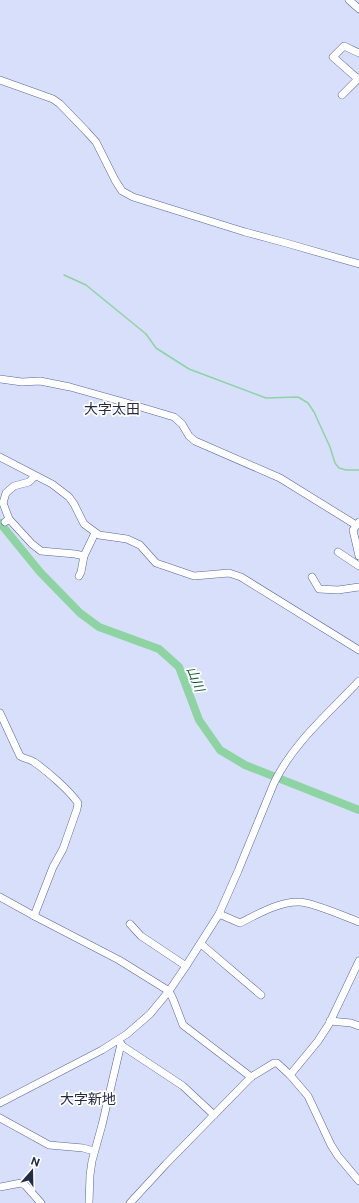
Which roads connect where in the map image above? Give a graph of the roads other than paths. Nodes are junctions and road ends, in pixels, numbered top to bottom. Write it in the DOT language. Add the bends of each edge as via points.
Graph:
graph roads {
  1 [pos="349,0"];
  2 [pos="359,9"];
  3 [pos="359,52"];
  4 [pos="358,78"];
  5 [pos="0,80"];
  6 [pos="342,95"];
  7 [pos="359,264"];
  8 [pos="0,379"];
  9 [pos="0,458"];
  10 [pos="35,476"];
  11 [pos="358,523"];
  12 [pos="95,533"];
  13 [pos="338,552"];
  14 [pos="84,556"];
  15 [pos="359,556"];
  16 [pos="359,566"];
  17 [pos="79,576"];
  18 [pos="312,577"];
  19 [pos="359,587"];
  20 [pos="359,650"];
  21 [pos="359,681"];
  22 [pos="0,713"];
  23 [pos="0,897"];
  24 [pos="219,914"];
  25 [pos="34,916"];
  26 [pos="359,922"];
  27 [pos="130,924"];
  28 [pos="201,944"];
  29 [pos="359,960"];
  30 [pos="186,966"];
  31 [pos="169,991"];
  32 [pos="261,995"];
  33 [pos="330,1021"];
  34 [pos="359,1026"];
  35 [pos="119,1042"];
  36 [pos="290,1075"];
  37 [pos="251,1077"];
  38 [pos="0,1103"];
  39 [pos="214,1115"];
  40 [pos="0,1118"];
  41 [pos="94,1151"];
  42 [pos="359,1181"];
  43 [pos="0,1187"];
  44 [pos="41,1203"];
  45 [pos="89,1203"];
  46 [pos="130,1203"];
  1 -- 2 [label="street"];
  3 -- 4 [label="street" via="344,46 333,57"];
  4 -- 6 [label="street"];
  5 -- 7 [label="street" via="60,104 96,142 122,191 133,197"];
  8 -- 11 [label="street" via="40,381 70,387 174,417 195,440 280,478"];
  9 -- 10 [label="street"];
  10 -- 12 [label="street" via="52,484 69,497 84,524"];
  10 -- 14 [label="street" via="29,482 14,486 6,493 3,503 7,521 40,551"];
  11 -- 15 [label="street" via="353,530"];
  12 -- 14 [label="street"];
  12 -- 20 [label="street" via="127,539 140,545 156,563 194,576 229,573 241,577"];
  13 -- 16 [label="street"];
  14 -- 17 [label="street"];
  18 -- 19 [label="street" via="319,589"];
  21 -- 24 [label="street" via="307,735 281,770"];
  22 -- 25 [label="street" via="20,756 32,760 45,770 78,803 63,849 53,867"];
  23 -- 25 [label="street"];
  24 -- 26 [label="street" via="240,923 272,908 299,902"];
  24 -- 28 [label="street"];
  25 -- 31 [label="street" via="119,960"];
  27 -- 30 [label="street" via="141,936"];
  28 -- 30 [label="street"];
  28 -- 32 [label="street"];
  29 -- 33 [label="street"];
  30 -- 31 [label="street"];
  31 -- 35 [label="street" via="150,1014"];
  31 -- 37 [label="street" via="183,1025"];
  33 -- 34 [label="street"];
  33 -- 36 [label="street" via="318,1041"];
  35 -- 38 [label="street"];
  35 -- 39 [label="street" via="183,1086"];
  35 -- 41 [label="street"];
  36 -- 37 [label="street" via="274,1063"];
  36 -- 42 [label="street" via="308,1096 338,1156"];
  37 -- 39 [label="street"];
  39 -- 46 [label="street"];
  40 -- 41 [label="street" via="49,1145"];
  41 -- 45 [label="street"];
  43 -- 44 [label="street" via="26,1185"];
}
